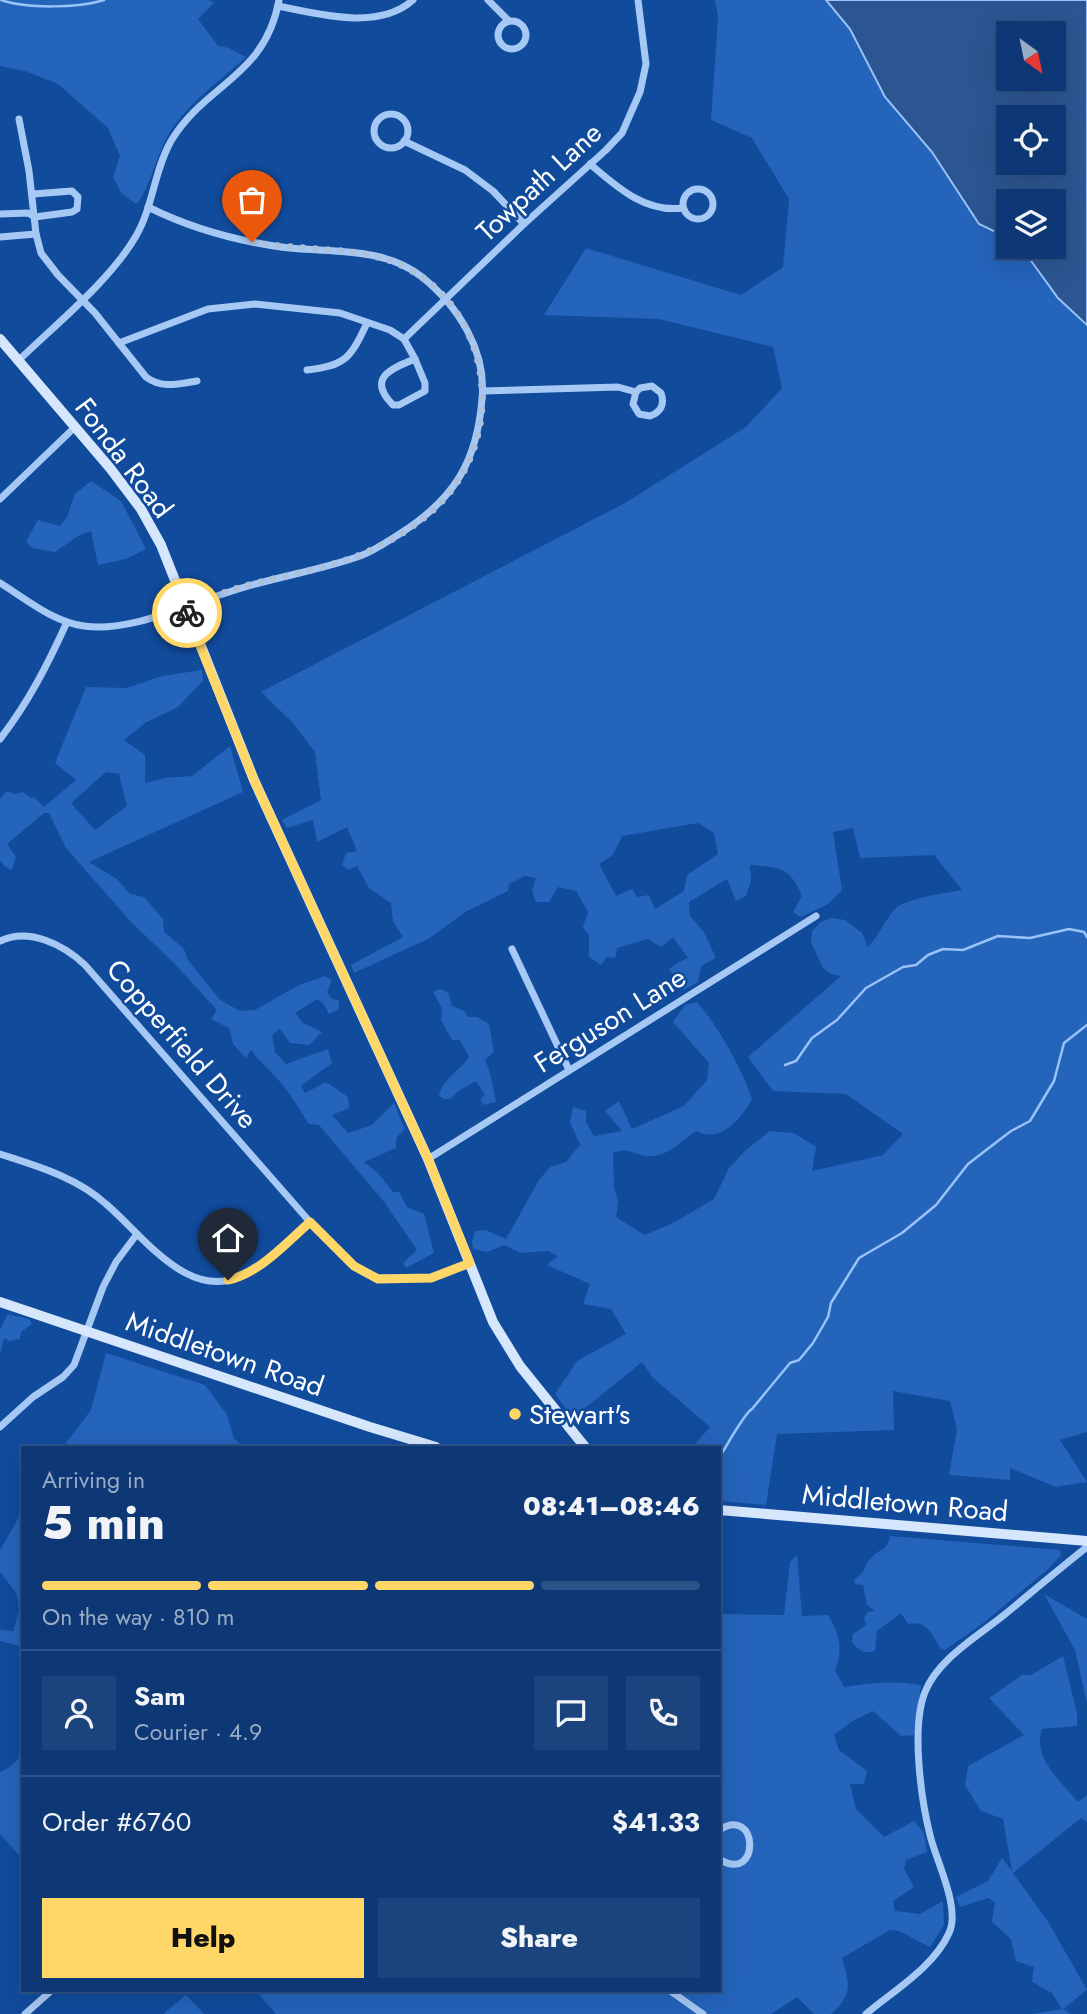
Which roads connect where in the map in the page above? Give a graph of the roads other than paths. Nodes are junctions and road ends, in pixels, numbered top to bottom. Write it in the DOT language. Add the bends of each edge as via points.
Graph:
graph roads {
  1 [pos="413,0"];
  2 [pos="488,0"];
  3 [pos="638,0"];
  4 [pos="278,3"];
  5 [pos="509,21"];
  6 [pos="19,119"];
  7 [pos="404,141"];
  8 [pos="590,164"];
  9 [pos="33,194"];
  10 [pos="148,206"];
  11 [pos="683,208"];
  12 [pos="0,214"];
  13 [pos="35,216"];
  14 [pos="524,224"];
  15 [pos="36,234"];
  16 [pos="0,237"];
  17 [pos="445,299"];
  18 [pos="81,300"];
  19 [pos="367,323"];
  20 [pos="404,339"];
  21 [pos="0,340"];
  22 [pos="118,343"];
  23 [pos="415,359"];
  24 [pos="18,361"];
  25 [pos="307,370"];
  26 [pos="197,381"];
  27 [pos="483,391"];
  28 [pos="636,392"];
  29 [pos="74,428"];
  30 [pos="0,499"];
  31 [pos="0,583"];
  32 [pos="184,606"];
  33 [pos="67,622"];
  34 [pos="0,739"];
  35 [pos="816,916"];
  36 [pos="0,942"];
  37 [pos="512,949"];
  38 [pos="569,1070"];
  39 [pos="0,1154"];
  40 [pos="428,1159"];
  41 [pos="310,1222"];
  42 [pos="137,1234"];
  43 [pos="470,1263"];
  44 [pos="0,1302"];
  45 [pos="87,1332"];
  46 [pos="0,1427"];
  47 [pos="433,1446"];
  48 [pos="585,1446"];
  49 [pos="721,1510"];
  50 [pos="1087,1541"];
  51 [pos="1087,1547"];
  52 [pos="721,1829"];
  53 [pos="721,1860"];
  54 [pos="50,1992"];
  55 [pos="672,1992"];
  56 [pos="25,2014"];
  57 [pos="703,2014"];
  58 [pos="866,2014"];
  1 -- 4 [label="street" via="400,10 361,17"];
  2 -- 5 [label="street"];
  3 -- 8 [label="street, Towpath Lane" via="646,64 643,80 622,133"];
  4 -- 10 [label="street" via="257,55 192,114 172,141"];
  6 -- 9 [label="street"];
  7 -- 7 [label="street" via="395,148 380,144 374,130 378,120 388,115 404,121 408,131"];
  7 -- 14 [label="street" via="465,170"];
  8 -- 11 [label="street" via="644,203 667,210"];
  8 -- 14 [label="street, Towpath Lane"];
  9 -- 13 [label="street"];
  9 -- 13 [label="street" via="72,191 78,197 77,209 72,212"];
  10 -- 17 [label="street" via="178,222 228,237 389,259 420,275"];
  10 -- 18 [label="street" via="124,254"];
  11 -- 11 [label="street" via="684,198 695,190 704,191 712,202 707,216 698,220"];
  12 -- 13 [label="street" via="28,212"];
  13 -- 15 [label="street"];
  14 -- 17 [label="street, Towpath Lane"];
  15 -- 16 [label="street"];
  15 -- 18 [label="street" via="41,253"];
  17 -- 20 [label="street, Towpath Lane"];
  17 -- 27 [label="street" via="468,331"];
  18 -- 22 [label="street"];
  18 -- 24 [label="street"];
  19 -- 20 [label="street"];
  19 -- 22 [label="street" via="340,313 285,306 222,306"];
  19 -- 25 [label="street" via="349,356 328,368"];
  20 -- 23 [label="street"];
  21 -- 24 [label="street, Fonda Road"];
  22 -- 26 [label="street" via="155,384"];
  23 -- 23 [label="street" via="383,377 393,405 425,391"];
  24 -- 29 [label="street, Fonda Road"];
  27 -- 28 [label="street" via="618,387"];
  27 -- 32 [label="street" via="481,419 469,460 450,492 422,519 362,555"];
  28 -- 28 [label="street" via="633,404 639,414 650,416 660,410 663,399 657,389 646,386"];
  29 -- 30 [label="street"];
  29 -- 32 [label="street, Fonda Road" via="141,509 161,545"];
  31 -- 33 [label="street"];
  32 -- 33 [label="street" via="111,625"];
  32 -- 40 [label="street, Fonda Road" via="254,780"];
  33 -- 34 [label="street" via="33,690"];
  35 -- 38 [label="street, Ferguson Lane"];
  36 -- 41 [label="street, Copperfield Drive" via="20,936 72,953"];
  37 -- 38 [label="street"];
  38 -- 40 [label="street, Ferguson Lane"];
  39 -- 42 [label="street" via="51,1171 89,1191"];
  40 -- 43 [label="street, Fonda Road"];
  41 -- 42 [label="street" via="249,1273 216,1281 176,1269"];
  41 -- 43 [label="street, Copperfield Drive" via="354,1266 378,1279 431,1278"];
  42 -- 45 [label="street" via="103,1287"];
  43 -- 48 [label="street, Fonda Road" via="506,1346"];
  44 -- 45 [label="street, Middletown Road"];
  45 -- 46 [label="street" via="74,1366 64,1377"];
  45 -- 47 [label="street, Middletown Road"];
  49 -- 50 [label="street, Middletown Road"];
  51 -- 58 [label="street" via="944,1664 925,1692 919,1718 922,1794 952,1925 925,1965"];
  52 -- 53 [label="street" via="740,1827 751,1843 743,1861 733,1864"];
  54 -- 56 [label="street"];
  55 -- 57 [label="street"];
}
